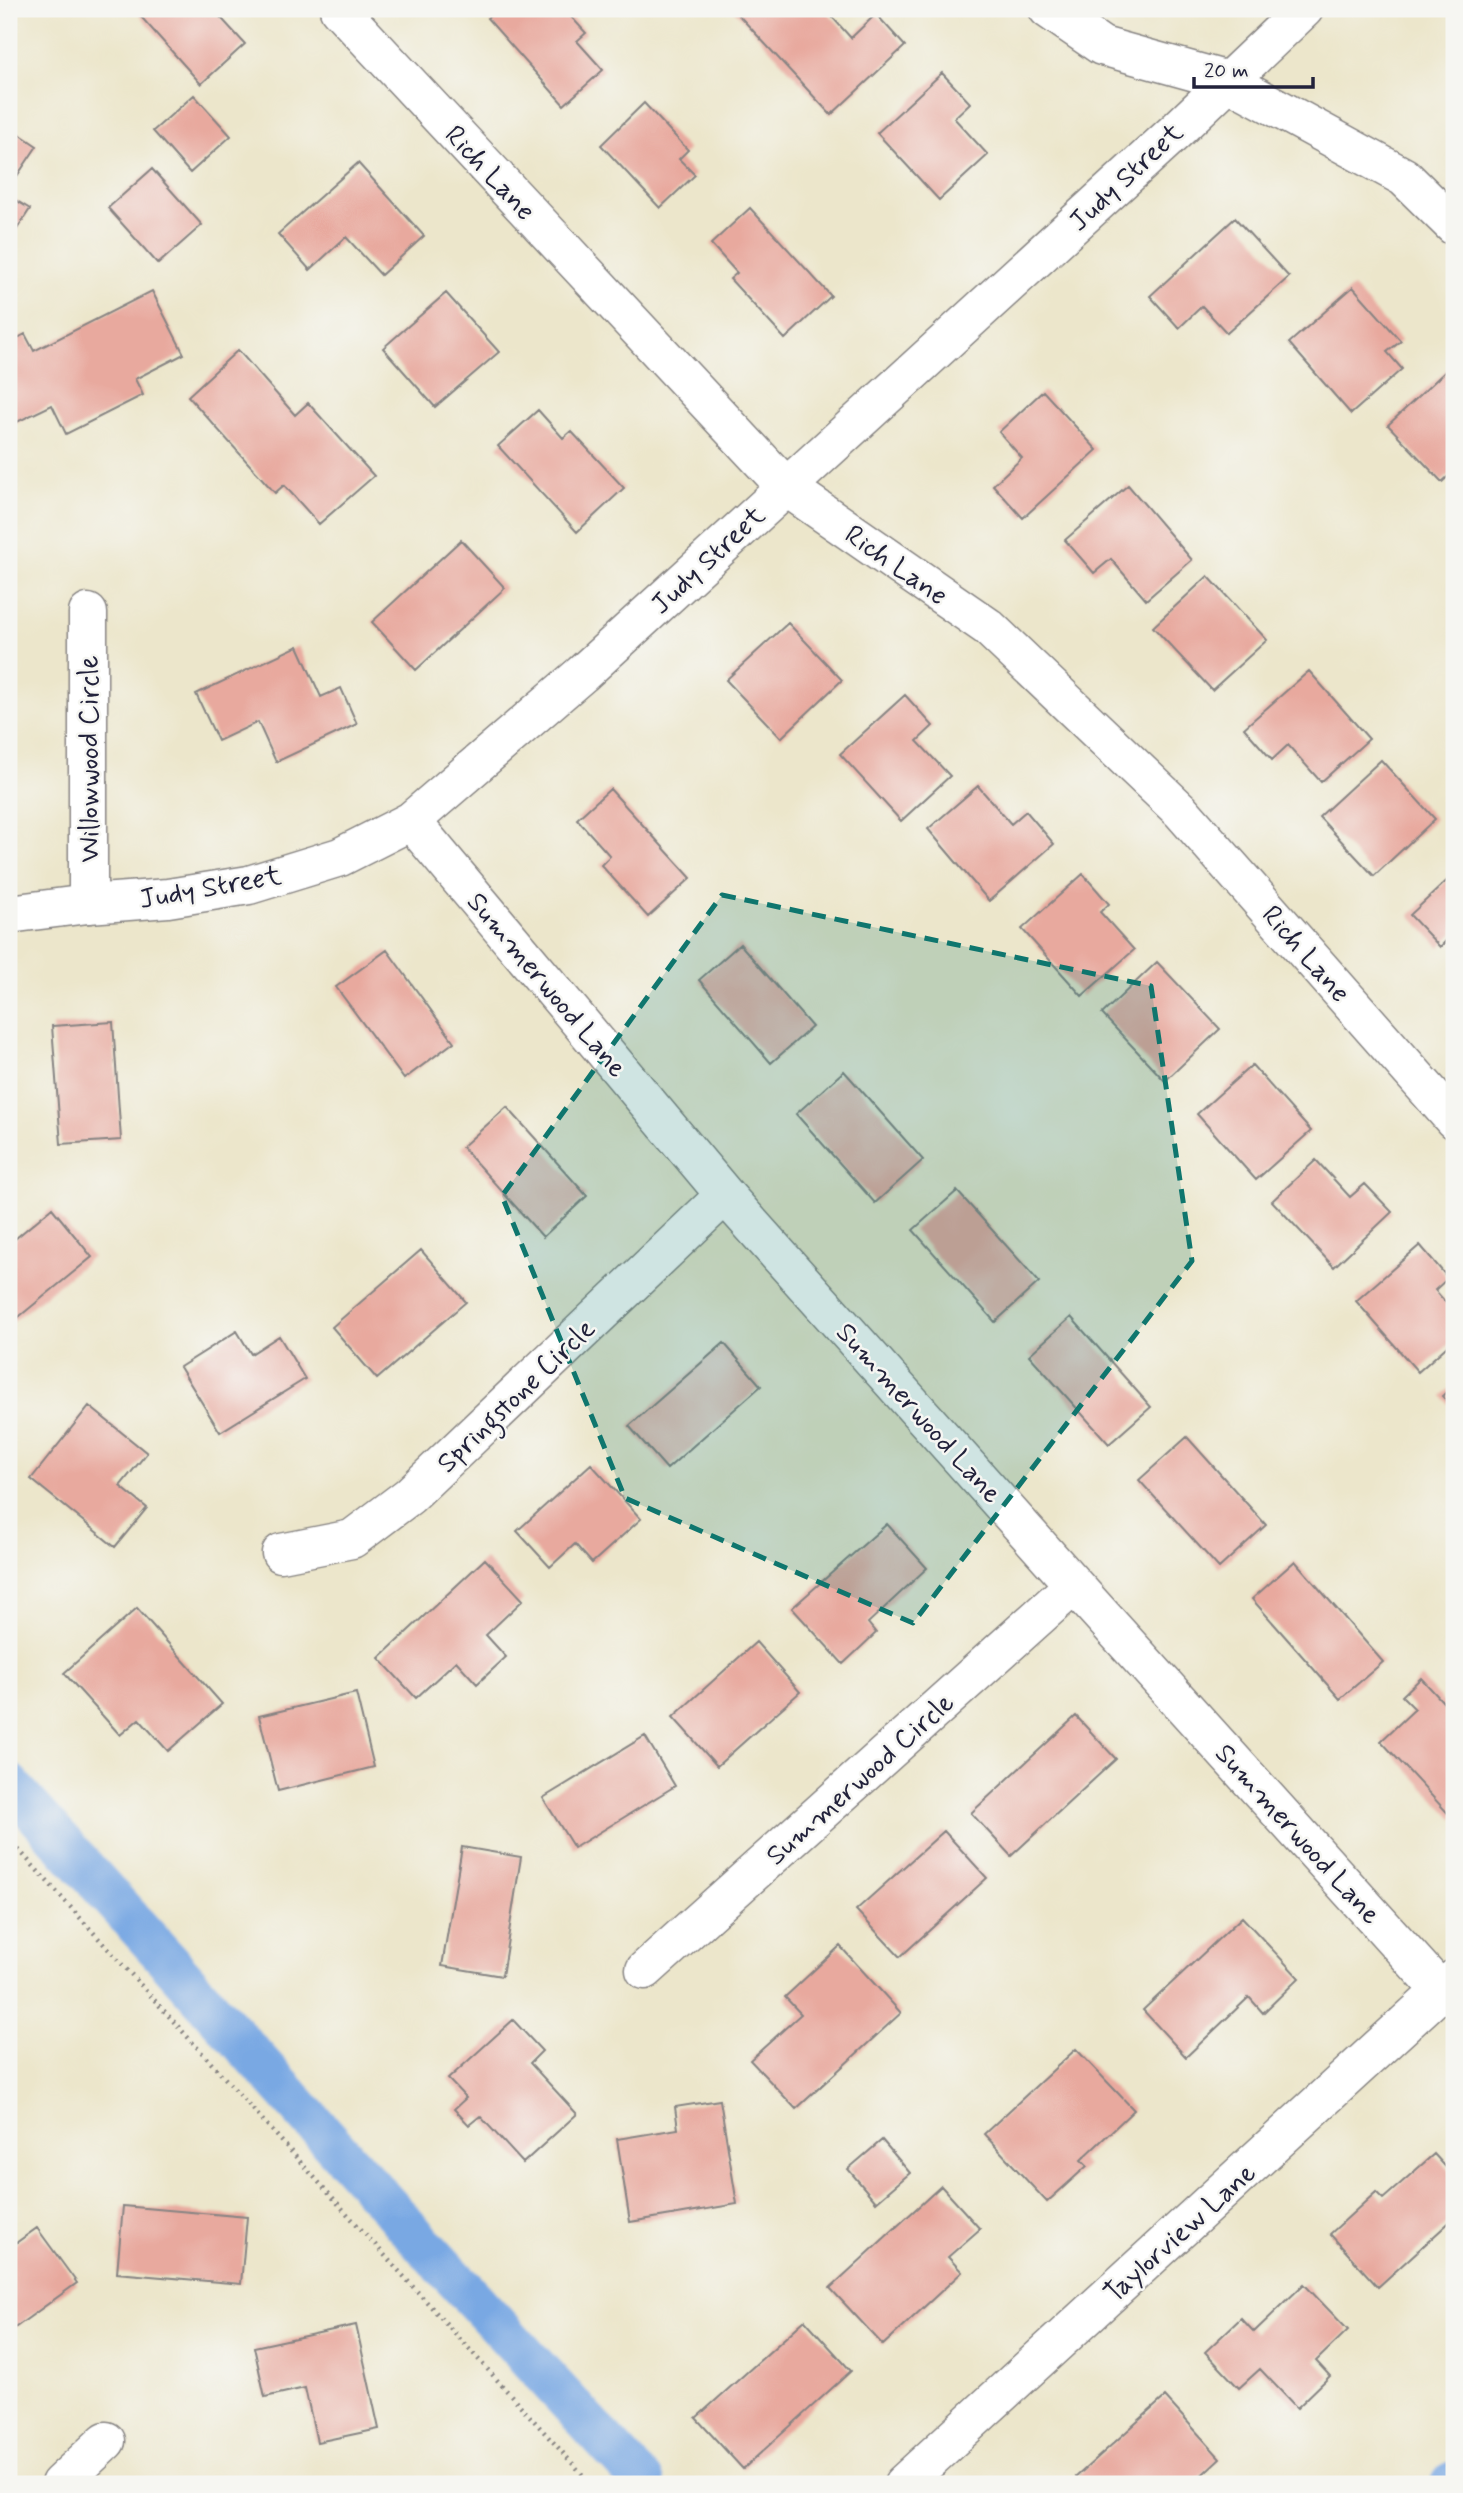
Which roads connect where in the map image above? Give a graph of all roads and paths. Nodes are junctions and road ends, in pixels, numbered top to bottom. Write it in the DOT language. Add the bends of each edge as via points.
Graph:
graph roads {
  1 [pos="339,9"];
  2 [pos="1048,9"];
  3 [pos="1304,9"];
  4 [pos="1228,81"];
  5 [pos="1454,226"];
  6 [pos="786,487"];
  7 [pos="88,613"];
  8 [pos="411,821"];
  9 [pos="88,904"];
  10 [pos="9,914"];
  11 [pos="1454,1120"];
  12 [pos="726,1195"];
  13 [pos="281,1553"];
  14 [pos="1074,1585"];
  15 [pos="9,1839"];
  16 [pos="645,1970"];
  17 [pos="1448,1985"];
  18 [pos="106,2441"];
  19 [pos="60,2484"];
  20 [pos="591,2484"];
  21 [pos="903,2484"];
  1 -- 6 [label="street, Rich Lane"];
  2 -- 4 [label="street" via="1102,46"];
  3 -- 4 [label="street, Judy Street"];
  4 -- 5 [label="street" via="1404,177"];
  4 -- 6 [label="street, Judy Street"];
  6 -- 8 [label="street, Judy Street" via="582,674"];
  6 -- 11 [label="street, Rich Lane" via="998,636 1181,811"];
  7 -- 9 [label="street, Willowwood Circle"];
  8 -- 9 [label="street, Judy Street" via="340,857 249,886"];
  8 -- 12 [label="street, Summerwood Lane"];
  9 -- 10 [label="street, Judy Street"];
  12 -- 13 [label="street, Springstone Circle" via="409,1496 352,1538"];
  12 -- 14 [label="street, Summerwood Lane"];
  14 -- 16 [label="street, Summerwood Circle"];
  14 -- 17 [label="street, Summerwood Lane"];
  15 -- 20 [label="path"];
  17 -- 21 [label="street, Taylorview Lane"];
  18 -- 19 [label="street"];
}
